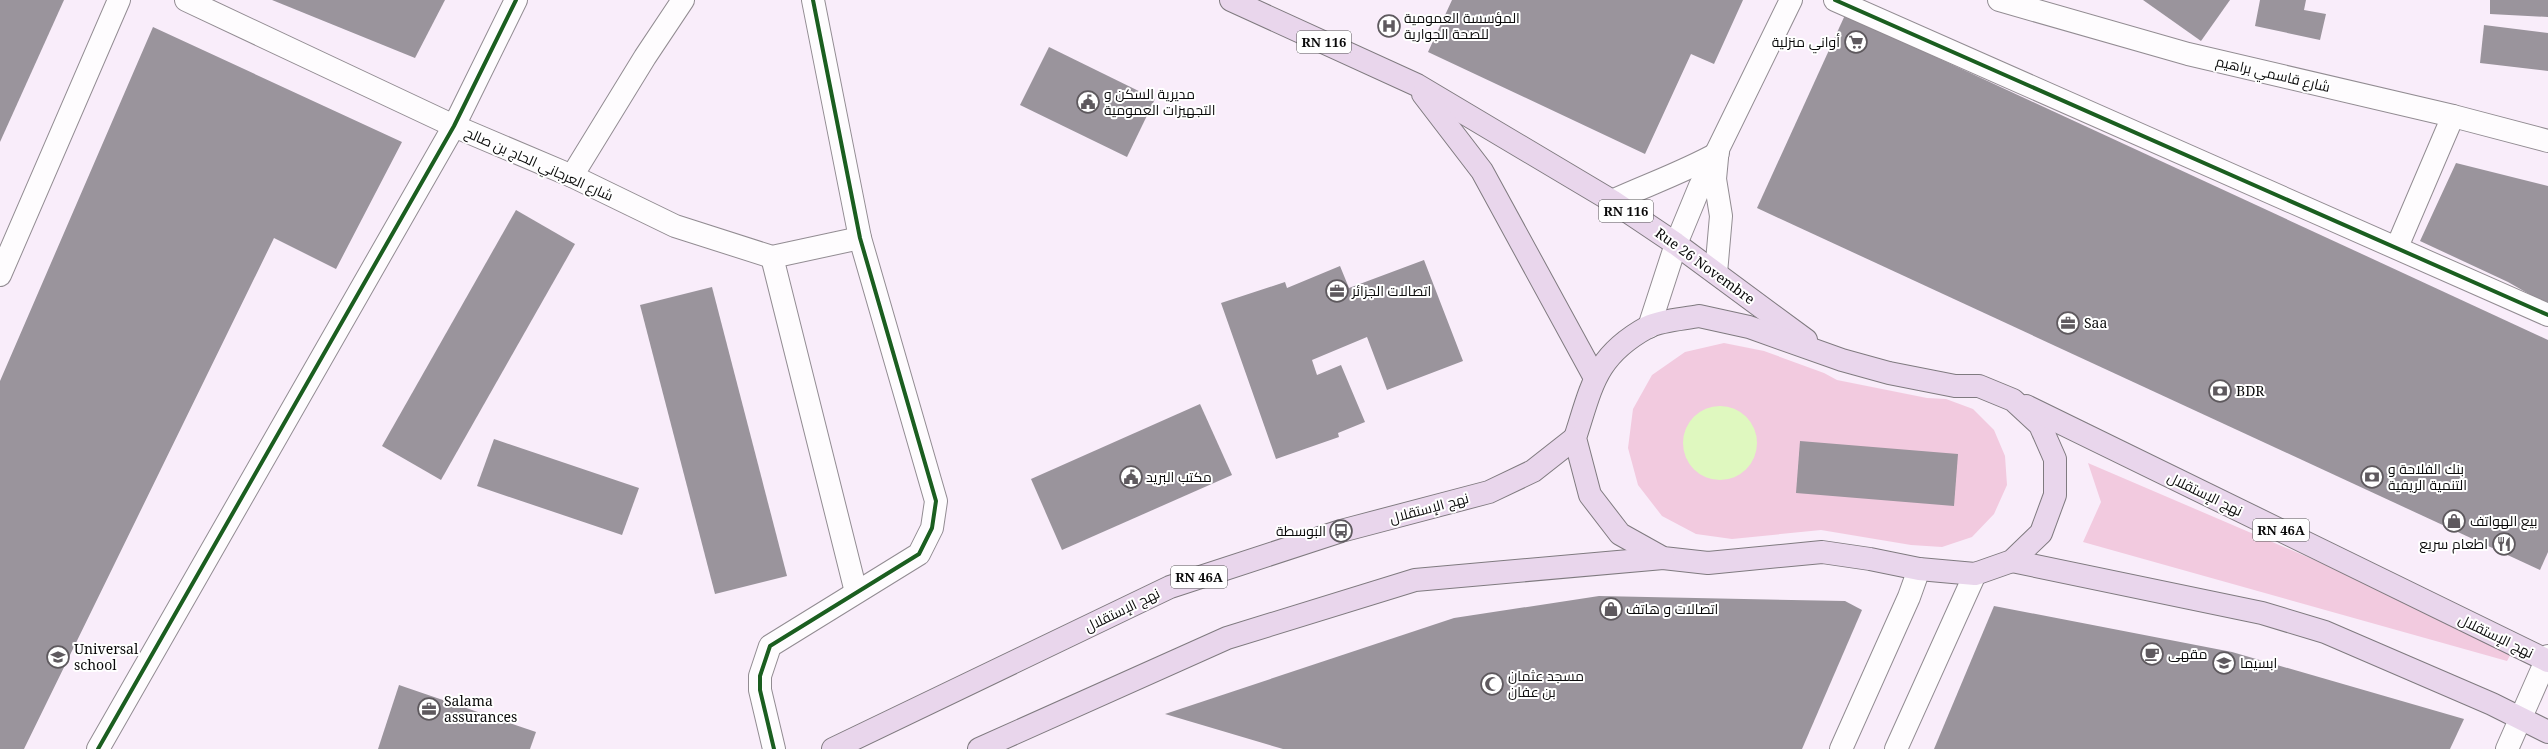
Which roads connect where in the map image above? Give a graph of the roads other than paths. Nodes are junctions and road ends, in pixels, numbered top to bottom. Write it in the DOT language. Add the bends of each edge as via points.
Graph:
graph roads {
  1 [pos="119,0"];
  2 [pos="186,0"];
  3 [pos="516,0"];
  4 [pos="683,0"];
  5 [pos="813,0"];
  6 [pos="1231,0"];
  7 [pos="1791,0"];
  8 [pos="1835,0"];
  9 [pos="1999,0"];
  10 [pos="1417,85"];
  11 [pos="2453,116"];
  12 [pos="454,126"];
  13 [pos="2548,141"];
  14 [pos="1718,153"];
  15 [pos="572,176"];
  16 [pos="1612,201"];
  17 [pos="860,238"];
  18 [pos="1676,244"];
  19 [pos="2397,247"];
  20 [pos="772,257"];
  21 [pos="1716,273"];
  22 [pos="0,275"];
  23 [pos="2548,315"];
  24 [pos="1649,327"];
  25 [pos="1825,353"];
  26 [pos="1595,378"];
  27 [pos="2013,400"];
  28 [pos="1575,438"];
  29 [pos="1663,558"];
  30 [pos="2012,561"];
  31 [pos="1919,570"];
  32 [pos="1974,574"];
  33 [pos="856,592"];
  34 [pos="2547,659"];
  35 [pos="2521,718"];
  36 [pos="2548,732"];
  37 [pos="991,746"];
  38 [pos="98,749"];
  39 [pos="774,749"];
  40 [pos="833,749"];
  41 [pos="1841,749"];
  42 [pos="1896,749"];
  43 [pos="2507,749"];
  1 -- 22 [label="street"];
  2 -- 12 [label="street, شارع العرجاني الحاج بن صالح"];
  3 -- 12 [label="street"];
  4 -- 15 [label="street"];
  5 -- 17 [label="street"];
  6 -- 10 [label="main road, Rue 26 Novembre / RN 116"];
  7 -- 14 [label="street"];
  8 -- 19 [label="street"];
  9 -- 11 [label="street, شارع قاسمي براهيم" via="2188,54"];
  10 -- 16 [label="main road, Rue 26 Novembre / RN 116"];
  10 -- 26 [label="main road, Rue 26 Novembre / RN 116" via="1482,171"];
  11 -- 13 [label="street, شارع قاسمي براهيم"];
  11 -- 19 [label="street"];
  12 -- 15 [label="street, شارع العرجاني الحاج بن صالح"];
  12 -- 38 [label="street"];
  14 -- 16 [label="street" via="1684,172 1656,181"];
  14 -- 18 [label="street" via="1700,186"];
  14 -- 21 [label="street" via="1715,179 1721,216"];
  15 -- 20 [label="street, شارع العرجاني الحاج بن صالح" via="675,226"];
  16 -- 18 [label="main road, Rue 26 Novembre / RN 116"];
  17 -- 20 [label="street, شارع العرجاني الحاج بن صالح"];
  17 -- 33 [label="street" via="936,501 932,528 919,554"];
  18 -- 21 [label="main road, Rue 26 Novembre / RN 116"];
  18 -- 24 [label="street"];
  19 -- 23 [label="street"];
  20 -- 33 [label="street"];
  21 -- 25 [label="main road, Rue 26 Novembre / RN 116"];
  24 -- 25 [label="main road, نهج الإستقلال" via="1699,316 1749,327"];
  24 -- 26 [label="main road" via="1608,357"];
  25 -- 27 [label="main road, نهج الإستقلال" via="1889,373 1955,386 1979,386"];
  26 -- 28 [label="main road"];
  27 -- 30 [label="main road" via="2040,425 2055,459 2055,495 2041,533"];
  27 -- 34 [label="main road, نهج الإستقلال / RN 46A"];
  28 -- 29 [label="main road" via="1590,496 1620,534"];
  28 -- 40 [label="main road, نهج الإستقلال / RN 46A" via="1533,471 1489,492 1341,531 1170,587"];
  29 -- 31 [label="main road" via="1708,563 1822,552"];
  29 -- 37 [label="main road" via="1414,580 1227,638"];
  30 -- 32 [label="main road"];
  30 -- 35 [label="main road" via="2262,613 2325,632"];
  31 -- 32 [label="main road"];
  31 -- 41 [label="street"];
  32 -- 42 [label="street"];
  33 -- 39 [label="street" via="770,646 760,676 760,690"];
  34 -- 35 [label="street"];
  35 -- 36 [label="main road"];
  35 -- 43 [label="street"];
}
